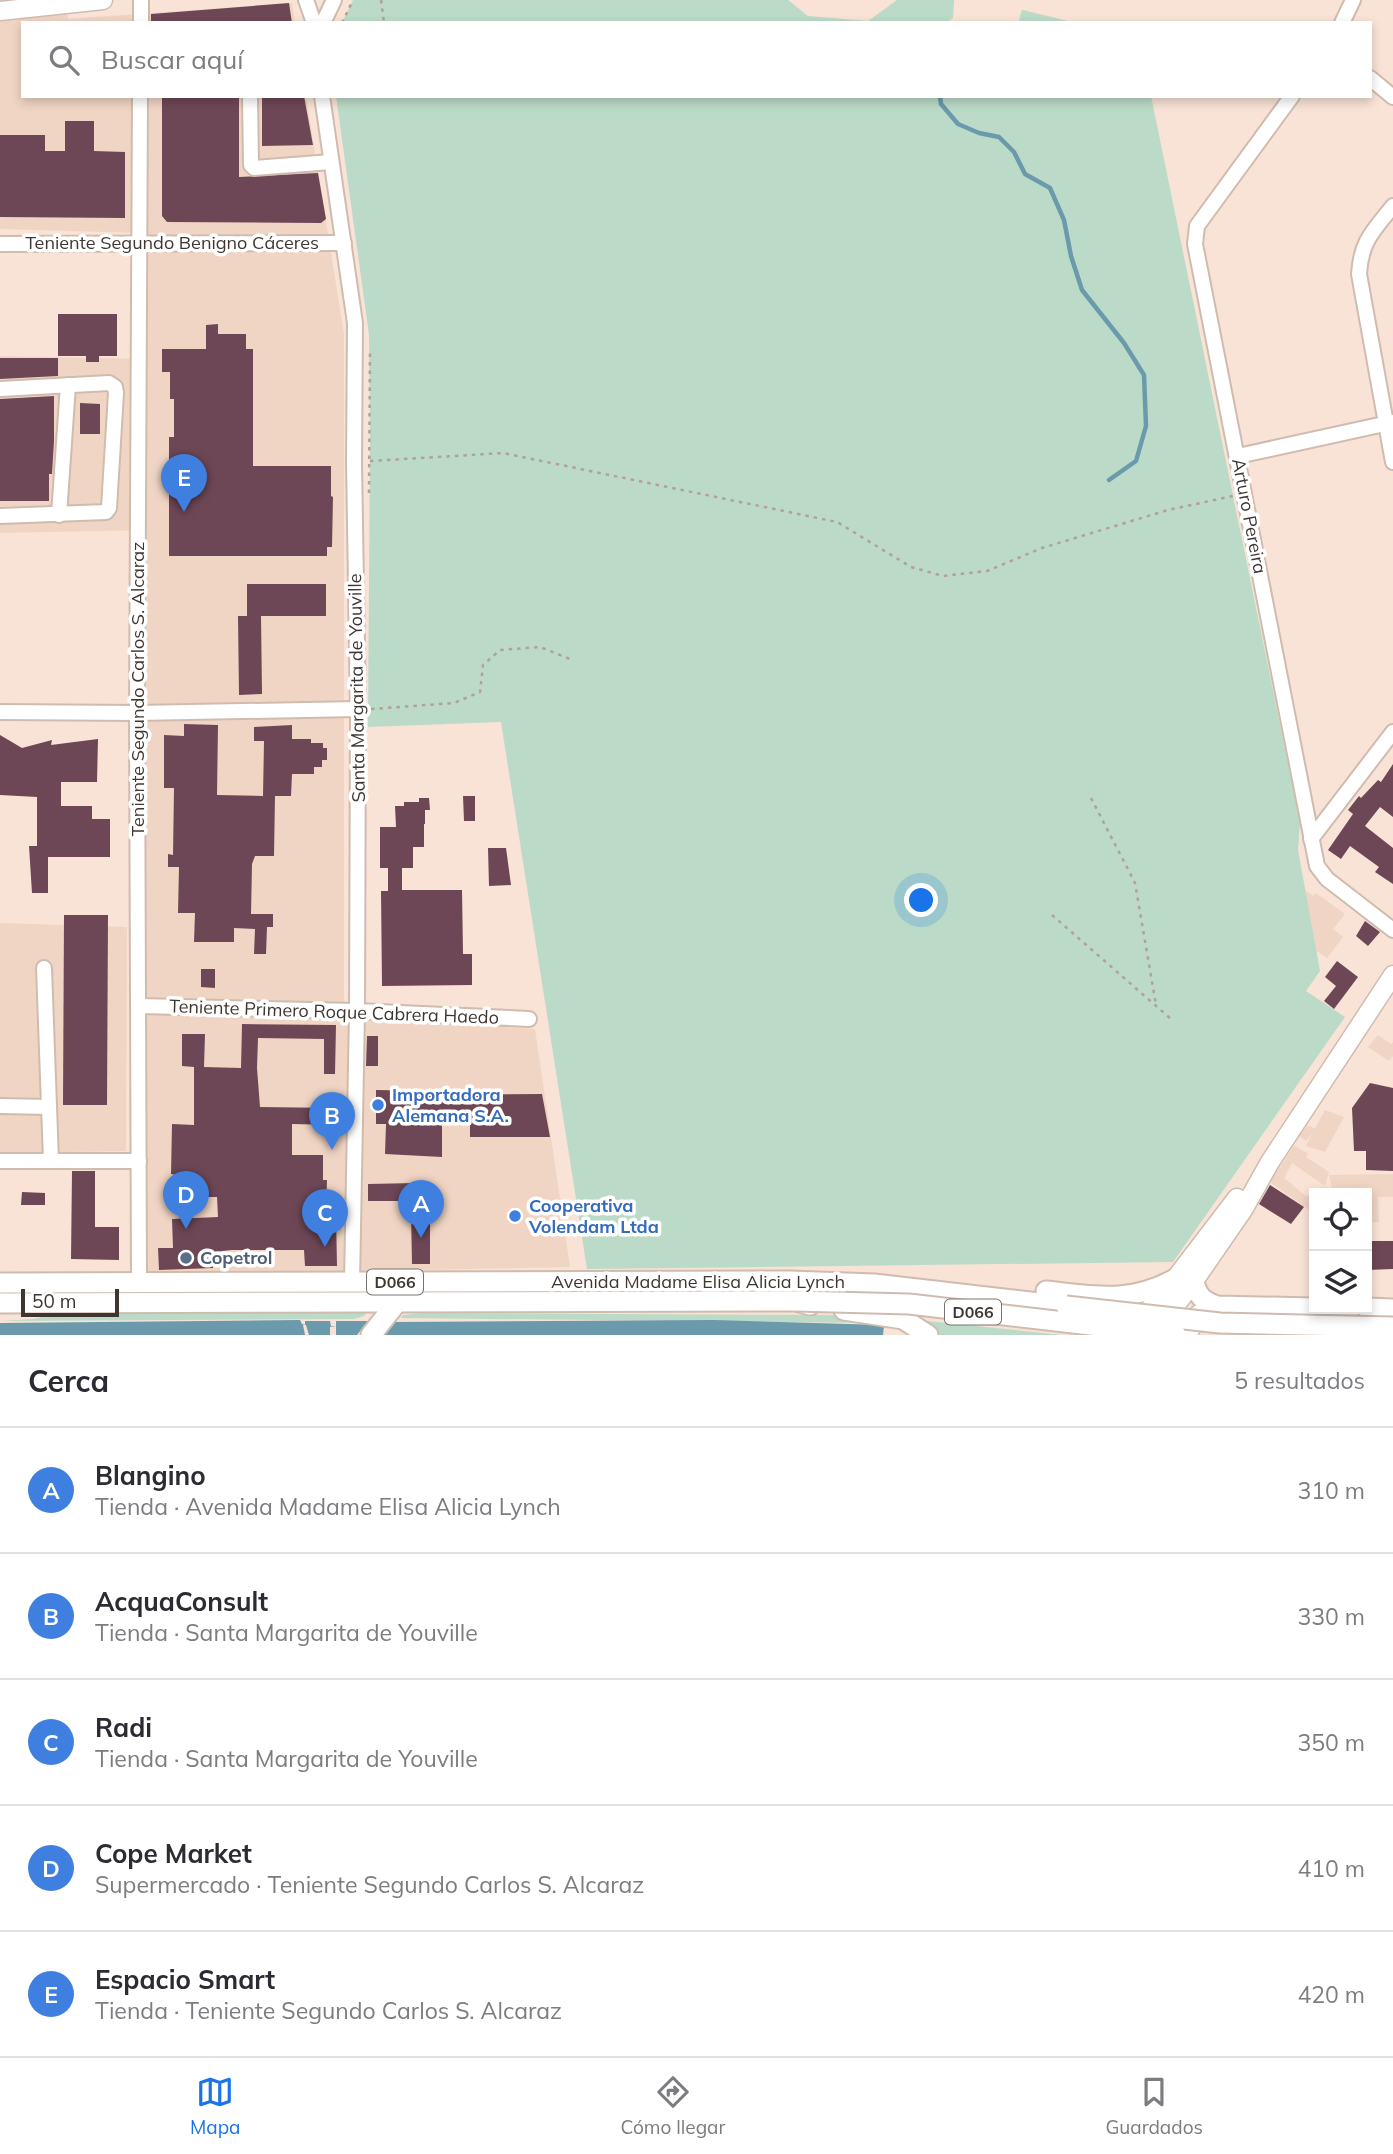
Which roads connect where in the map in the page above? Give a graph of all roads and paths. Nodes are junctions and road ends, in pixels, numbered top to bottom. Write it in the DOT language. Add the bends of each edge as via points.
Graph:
graph roads {
  1 [pos="103,0"];
  2 [pos="141,0"];
  3 [pos="306,0"];
  4 [pos="334,0"];
  5 [pos="353,0"];
  6 [pos="381,0"];
  7 [pos="1353,0"];
  8 [pos="7,7"];
  9 [pos="141,21"];
  10 [pos="313,21"];
  11 [pos="324,21"];
  12 [pos="343,21"];
  13 [pos="384,21"];
  14 [pos="1343,21"];
  15 [pos="1372,80"];
  16 [pos="1393,97"];
  17 [pos="140,98"];
  18 [pos="250,98"];
  19 [pos="322,98"];
  20 [pos="1291,98"];
  21 [pos="331,162"];
  22 [pos="1393,206"];
  23 [pos="139,243"];
  24 [pos="344,243"];
  25 [pos="0,244"];
  26 [pos="68,385"];
  27 [pos="0,389"];
  28 [pos="1389,423"];
  29 [pos="1238,456"];
  30 [pos="370,461"];
  31 [pos="1393,462"];
  32 [pos="1245,494"];
  33 [pos="59,515"];
  34 [pos="0,516"];
  35 [pos="0,523"];
  36 [pos="570,659"];
  37 [pos="364,709"];
  38 [pos="0,712"];
  39 [pos="137,713"];
  40 [pos="1393,732"];
  41 [pos="1091,798"];
  42 [pos="1311,839"];
  43 [pos="1052,915"];
  44 [pos="1393,930"];
  45 [pos="44,968"];
  46 [pos="1393,975"];
  47 [pos="1156,1005"];
  48 [pos="138,1006"];
  49 [pos="357,1011"];
  50 [pos="1171,1018"];
  51 [pos="529,1019"];
  52 [pos="0,1106"];
  53 [pos="49,1107"];
  54 [pos="0,1161"];
  55 [pos="51,1161"];
  56 [pos="139,1161"];
  57 [pos="1185,1280"];
  58 [pos="790,1281"];
  59 [pos="0,1283"];
  60 [pos="139,1283"];
  61 [pos="352,1283"];
  62 [pos="397,1301"];
  63 [pos="795,1301"];
  64 [pos="0,1303"];
  65 [pos="1217,1306"];
  66 [pos="1309,1308"];
  67 [pos="1372,1308"];
  68 [pos="1393,1309"];
  69 [pos="906,1327"];
  70 [pos="1393,1327"];
  71 [pos="371,1335"];
  72 [pos="928,1335"];
  73 [pos="1129,1335"];
  74 [pos="1153,1335"];
  75 [pos="1176,1335"];
  76 [pos="1187,1335"];
  1 -- 8 [label="main road"];
  2 -- 9 [label="street"];
  3 -- 10 [label="street"];
  4 -- 11 [label="street"];
  5 -- 12 [label="path"];
  6 -- 13 [label="path"];
  7 -- 14 [label="street"];
  15 -- 16 [label="street"];
  17 -- 23 [label="street, Teniente Segundo Carlos S. Alcaraz"];
  18 -- 21 [label="street" via="254,168"];
  19 -- 21 [label="street, Santa Margarita de Youville"];
  20 -- 29 [label="street, Arturo Pereira" via="1213,202 1196,235"];
  21 -- 24 [label="street, Santa Margarita de Youville"];
  22 -- 28 [label="street" via="1369,236 1360,256"];
  23 -- 24 [label="street, Teniente Segundo Benigno Cáceres"];
  23 -- 25 [label="street, Teniente Segundo Benigno Cáceres"];
  23 -- 39 [label="street, Teniente Segundo Carlos S. Alcaraz"];
  24 -- 37 [label="street, Santa Margarita de Youville" via="355,323 354,462"];
  26 -- 27 [label="street"];
  26 -- 33 [label="street"];
  26 -- 33 [label="street" via="109,383 115,387 109,508 103,514"];
  28 -- 29 [label="street"];
  28 -- 31 [label="street"];
  29 -- 32 [label="street, Arturo Pereira"];
  30 -- 32 [label="path" via="503,453 837,522 911,567 943,576 987,571 1042,548 1155,514"];
  32 -- 42 [label="street, Arturo Pereira"];
  33 -- 34 [label="street"];
  34 -- 35 [label="street"];
  36 -- 37 [label="path" via="540,647 500,650 483,665 480,692 454,703"];
  37 -- 39 [label="street"];
  37 -- 49 [label="street, Santa Margarita de Youville"];
  38 -- 39 [label="street"];
  39 -- 48 [label="street, Teniente Segundo Carlos S. Alcaraz"];
  40 -- 42 [label="street"];
  41 -- 47 [label="path" via="1135,883"];
  42 -- 44 [label="street, Arturo Pereira" via="1317,866 1327,879"];
  43 -- 47 [label="path"];
  45 -- 53 [label="street"];
  46 -- 57 [label="main road" via="1242,1210"];
  47 -- 50 [label="path"];
  48 -- 49 [label="street, Teniente Primero Roque Cabrera Haedo"];
  48 -- 56 [label="street, Teniente Segundo Carlos S. Alcaraz"];
  49 -- 51 [label="street, Teniente Primero Roque Cabrera Haedo"];
  49 -- 61 [label="street, Santa Margarita de Youville"];
  52 -- 53 [label="street"];
  53 -- 55 [label="street"];
  54 -- 55 [label="street"];
  55 -- 56 [label="street"];
  56 -- 60 [label="street, Teniente Segundo Carlos S. Alcaraz"];
  57 -- 58 [label="highway" via="1122,1297 851,1276"];
  57 -- 65 [label="highway" via="1206,1303"];
  57 -- 73 [label="main road"];
  57 -- 74 [label="main road"];
  58 -- 61 [label="highway, Avenida Madame Elisa Alicia Lynch / D066"];
  58 -- 70 [label="highway, Avenida Madame Elisa Alicia Lynch / D066, bridge" via="874,1284 1220,1322"];
  59 -- 60 [label="highway, Avenida Madame Elisa Alicia Lynch / D066"];
  60 -- 61 [label="highway, Avenida Madame Elisa Alicia Lynch / D066"];
  62 -- 63 [label="highway, Avenida Madame Elisa Alicia Lynch / D066"];
  62 -- 64 [label="highway, Avenida Madame Elisa Alicia Lynch / D066"];
  62 -- 71 [label="highway"];
  63 -- 69 [label="highway"];
  63 -- 75 [label="highway, Avenida Madame Elisa Alicia Lynch / D066, bridge" via="909,1304"];
  65 -- 66 [label="highway"];
  65 -- 76 [label="main road" via="1199,1314"];
  67 -- 68 [label="highway"];
  69 -- 72 [label="highway"];
}
